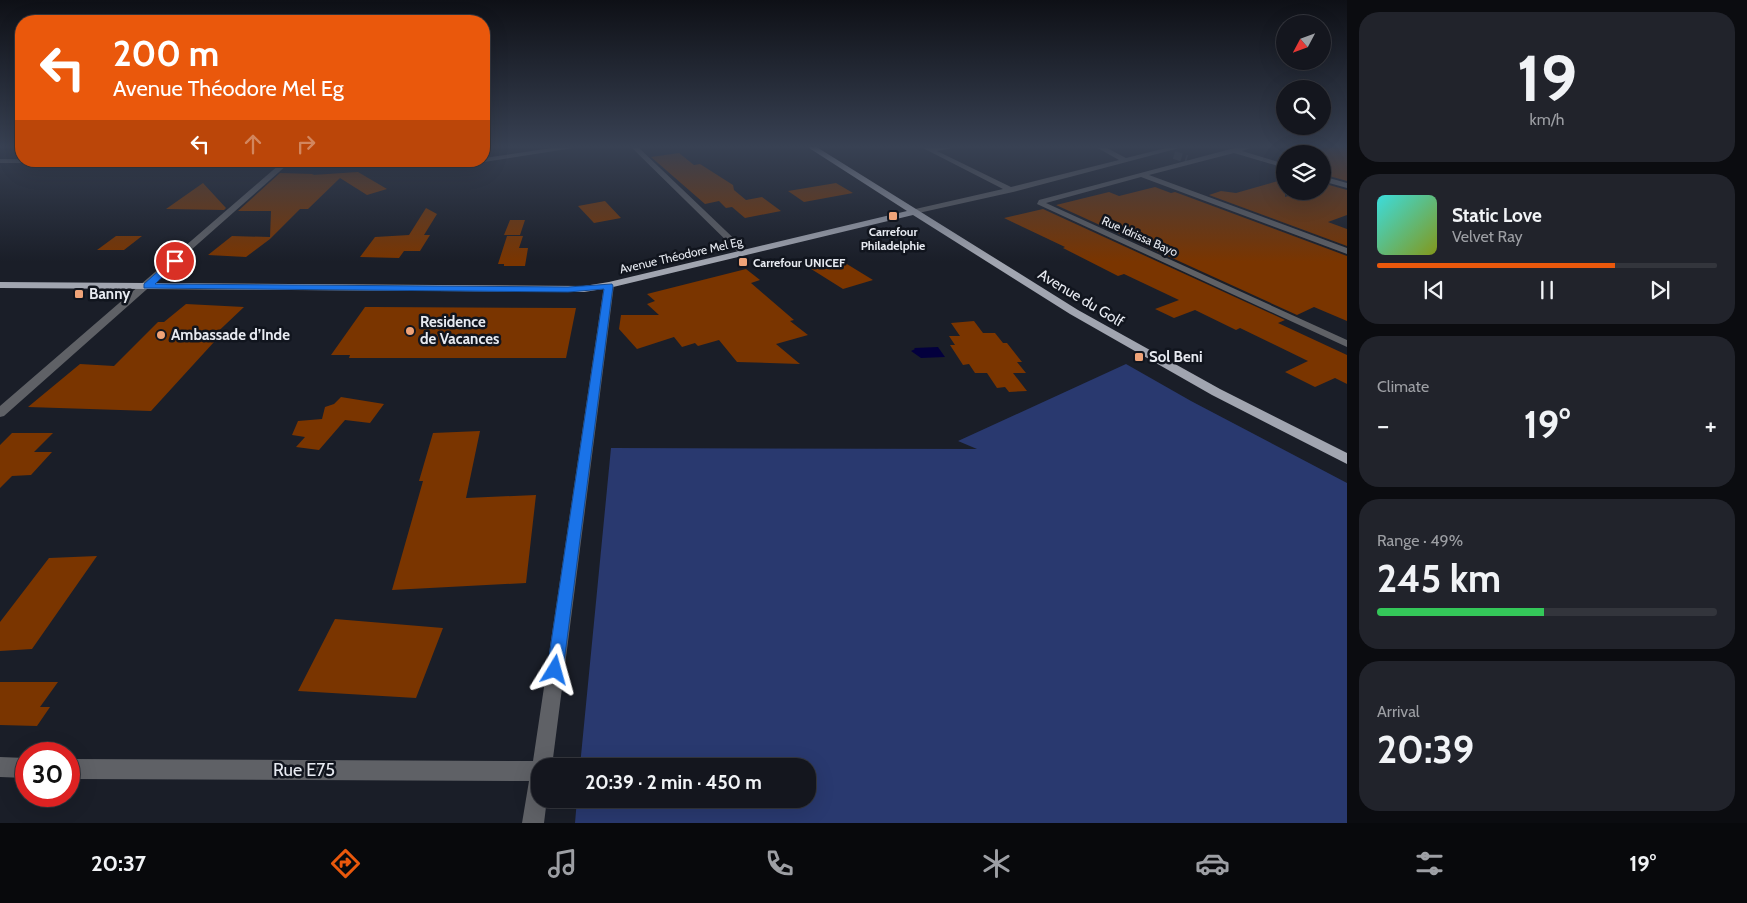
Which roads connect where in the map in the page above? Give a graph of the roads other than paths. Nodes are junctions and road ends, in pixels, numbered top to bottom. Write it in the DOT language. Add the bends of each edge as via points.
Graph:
graph roads {
  1 [pos="262,184"];
  2 [pos="673,184"];
  3 [pos="870,184"];
  4 [pos="999,184"];
  5 [pos="1032,184"];
  6 [pos="1111,184"];
  7 [pos="1167,184"];
  8 [pos="1010,190"];
  9 [pos="914,212"];
  10 [pos="1347,251"];
  11 [pos="744,253"];
  12 [pos="0,285"];
  13 [pos="147,286"];
  14 [pos="609,286"];
  15 [pos="1347,344"];
  16 [pos="0,412"];
  17 [pos="1347,459"];
  18 [pos="543,758"];
  19 [pos="0,767"];
  20 [pos="15,768"];
  21 [pos="80,769"];
  22 [pos="531,771"];
  23 [pos="535,808"];
  24 [pos="533,823"];
  1 -- 13 [label="street"];
  2 -- 11 [label="street"];
  3 -- 9 [label="main road, Avenue du Golf"];
  4 -- 8 [label="street"];
  5 -- 8 [label="street"];
  6 -- 15 [label="street, Rue Idrissa Bayo" via="1041,204"];
  7 -- 10 [label="street"];
  8 -- 9 [label="street"];
  9 -- 11 [label="main road, Avenue Théodore Mel Eg"];
  9 -- 17 [label="main road, Avenue du Golf" via="1124,341"];
  11 -- 14 [label="main road, Avenue Théodore Mel Eg"];
  12 -- 13 [label="main road, Avenue Théodore Mel Eg"];
  13 -- 14 [label="main road, Avenue Théodore Mel Eg" via="568,290"];
  13 -- 16 [label="street"];
  14 -- 18 [label="street"];
  19 -- 20 [label="street"];
  21 -- 22 [label="street, Rue E75"];
  23 -- 24 [label="street"];
}
